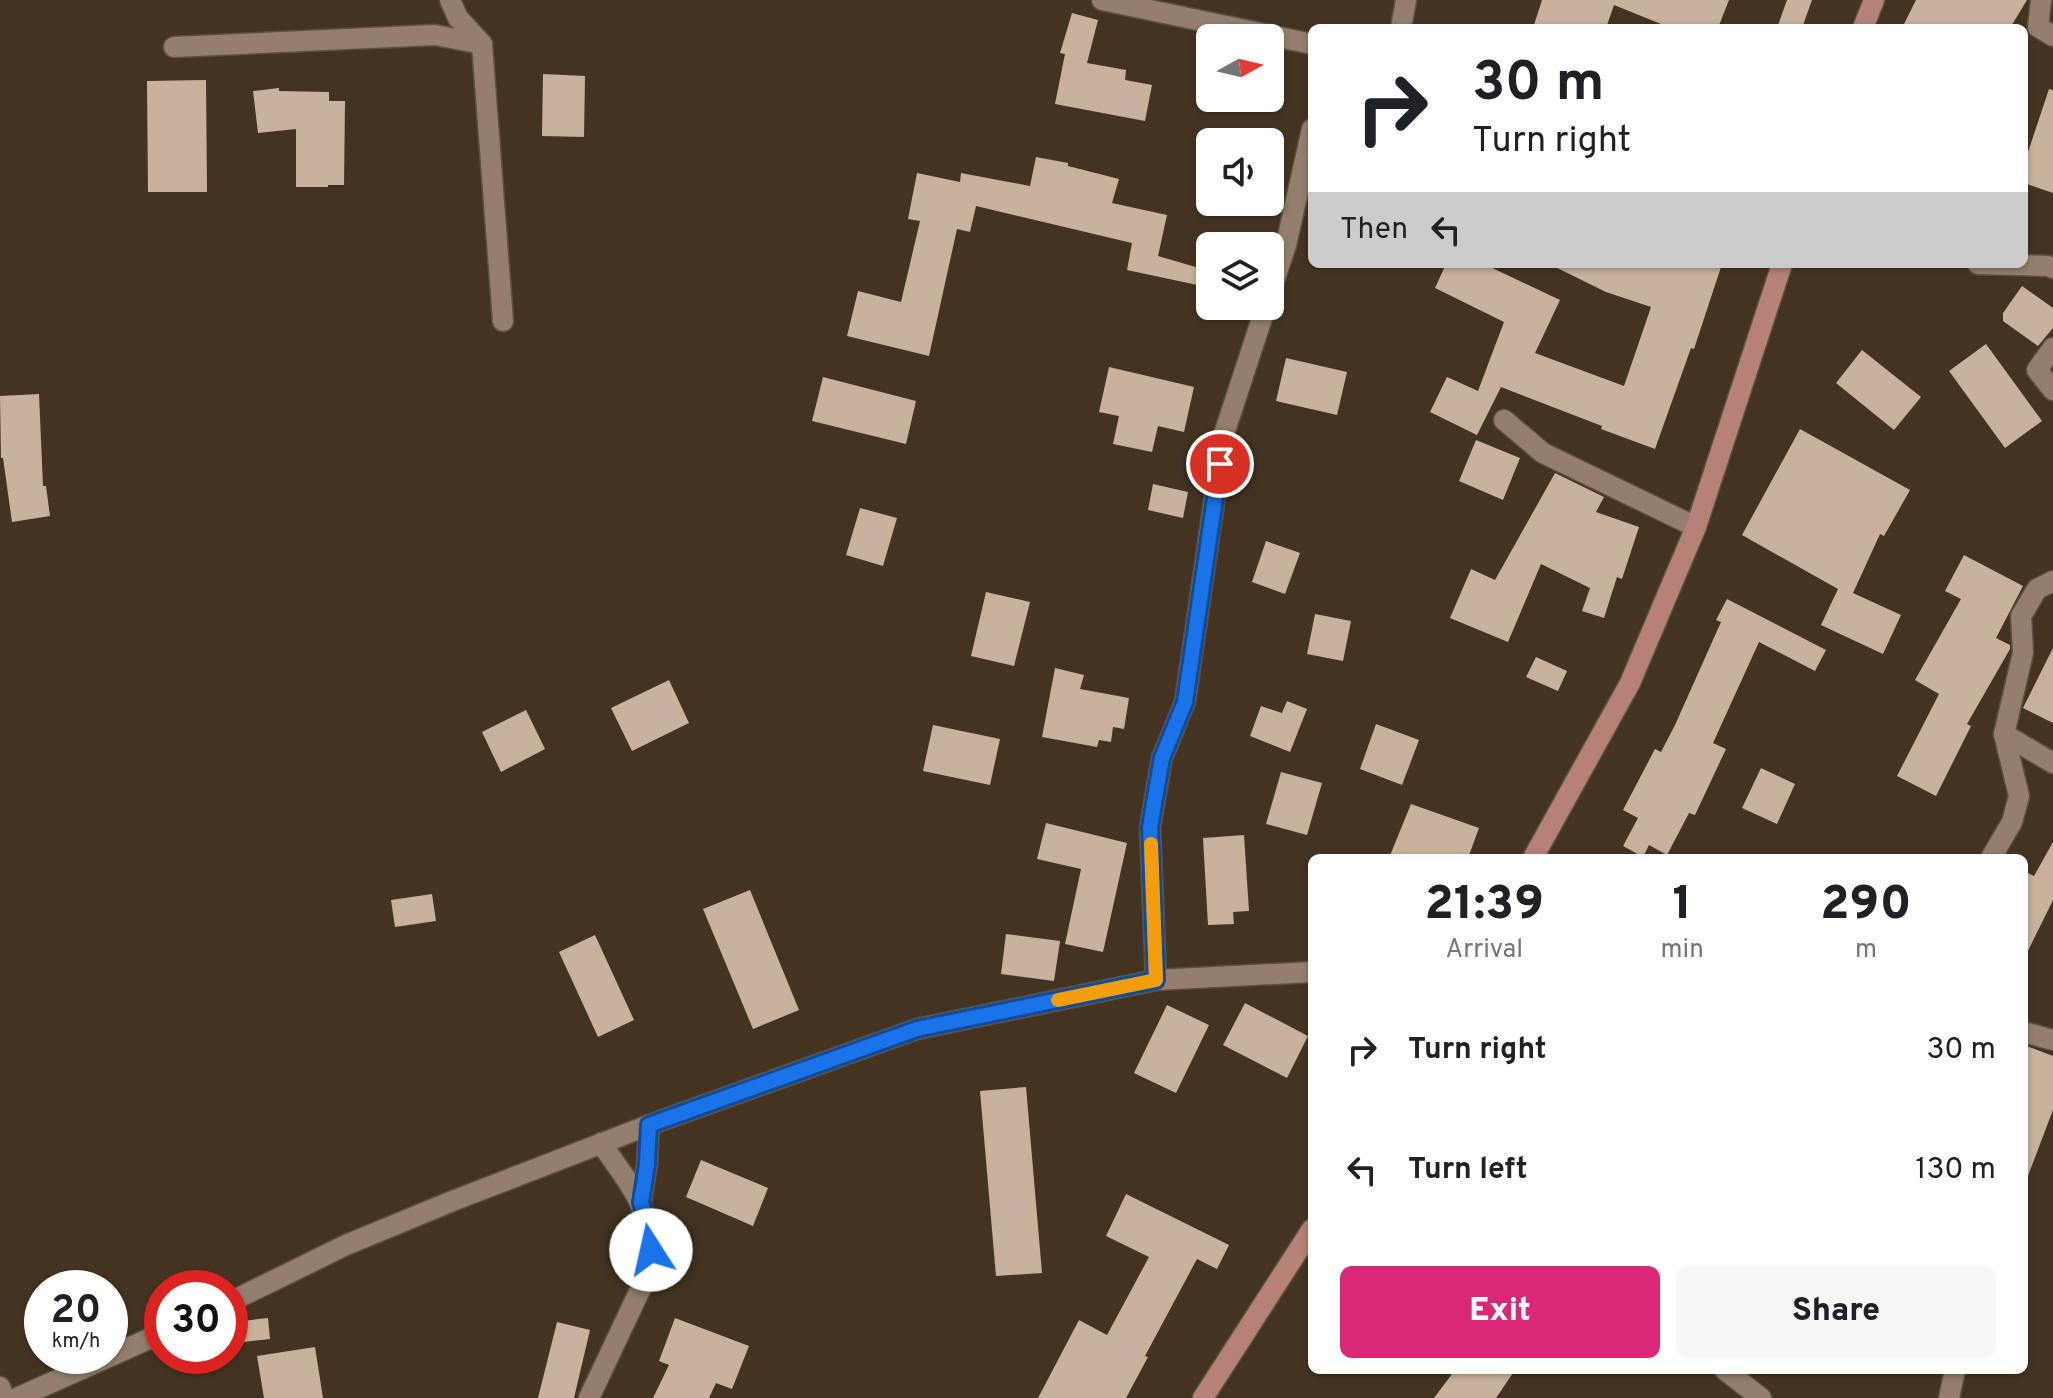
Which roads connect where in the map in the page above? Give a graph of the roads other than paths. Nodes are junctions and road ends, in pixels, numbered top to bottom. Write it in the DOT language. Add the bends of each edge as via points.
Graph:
graph roads {
  1 [pos="450,0"];
  2 [pos="1102,0"];
  3 [pos="1406,0"];
  4 [pos="1874,0"];
  5 [pos="2041,0"];
  6 [pos="1402,24"];
  7 [pos="1865,24"];
  8 [pos="2053,36"];
  9 [pos="1308,43"];
  10 [pos="482,44"];
  11 [pos="174,47"];
  12 [pos="1308,147"];
  13 [pos="1284,251"];
  14 [pos="2028,264"];
  15 [pos="2051,264"];
  16 [pos="1779,268"];
  17 [pos="1261,320"];
  18 [pos="503,321"];
  19 [pos="2053,348"];
  20 [pos="2053,390"];
  21 [pos="1504,420"];
  22 [pos="1696,527"];
  23 [pos="2053,581"];
  24 [pos="2004,734"];
  25 [pos="2053,763"];
  26 [pos="1535,854"];
  27 [pos="1993,854"];
  28 [pos="1308,972"];
  29 [pos="1156,980"];
  30 [pos="2028,1033"];
  31 [pos="2053,1040"];
  32 [pos="649,1125"];
  33 [pos="601,1143"];
  34 [pos="641,1202"];
  35 [pos="1308,1235"];
  36 [pos="248,1293"];
  37 [pos="144,1341"];
  38 [pos="1730,1374"];
  39 [pos="1954,1374"];
  40 [pos="0,1387"];
  41 [pos="4,1398"];
  42 [pos="17,1398"];
  43 [pos="589,1398"];
  44 [pos="1203,1398"];
  45 [pos="1761,1398"];
  46 [pos="1949,1398"];
  1 -- 10 [label="street" via="458,18"];
  2 -- 9 [label="street"];
  3 -- 6 [label="street"];
  4 -- 7 [label="main road"];
  5 -- 8 [label="street" via="2038,27"];
  10 -- 11 [label="street" via="435,35"];
  10 -- 18 [label="street"];
  12 -- 13 [label="street"];
  14 -- 15 [label="street"];
  16 -- 22 [label="main road"];
  17 -- 29 [label="street" via="1224,434 1185,702 1162,758 1152,813"];
  19 -- 20 [label="street" via="2037,370"];
  21 -- 22 [label="street" via="1543,453"];
  22 -- 26 [label="main road" via="1630,683"];
  23 -- 24 [label="street" via="2037,589 2021,616 2023,653"];
  24 -- 25 [label="street"];
  24 -- 27 [label="street" via="2019,796 2012,822"];
  28 -- 29 [label="street"];
  29 -- 32 [label="street" via="917,1029"];
  30 -- 31 [label="street"];
  32 -- 33 [label="street"];
  32 -- 34 [label="street"];
  33 -- 34 [label="street"];
  33 -- 36 [label="street" via="346,1245"];
  34 -- 43 [label="street" via="649,1231 649,1271"];
  35 -- 44 [label="main road"];
  37 -- 42 [label="street"];
  38 -- 45 [label="street"];
  39 -- 46 [label="street"];
  40 -- 41 [label="street"];
}
